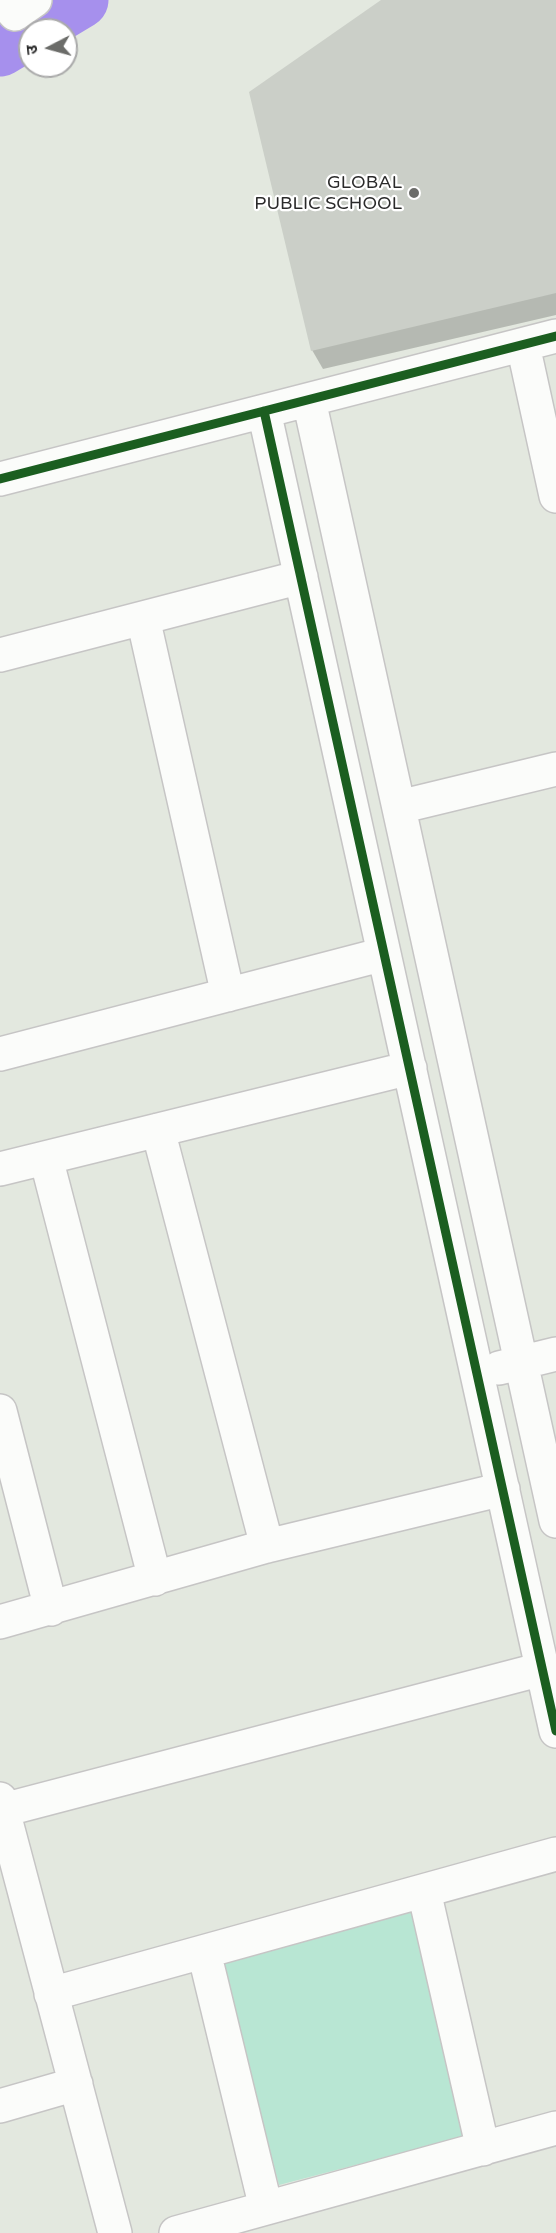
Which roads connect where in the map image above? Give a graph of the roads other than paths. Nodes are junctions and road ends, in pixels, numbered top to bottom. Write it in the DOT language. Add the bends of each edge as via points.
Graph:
graph roads {
  1 [pos="2,0"];
  2 [pos="35,0"];
  3 [pos="556,336"];
  4 [pos="523,345"];
  5 [pos="309,400"];
  6 [pos="264,411"];
  7 [pos="0,479"];
  8 [pos="556,496"];
  9 [pos="301,577"];
  10 [pos="143,618"];
  11 [pos="0,655"];
  12 [pos="556,769"];
  13 [pos="399,807"];
  14 [pos="384,954"];
  15 [pos="228,994"];
  16 [pos="0,1054"];
  17 [pos="410,1068"];
  18 [pos="158,1130"];
  19 [pos="46,1158"];
  20 [pos="0,1169"];
  21 [pos="556,1354"];
  22 [pos="521,1362"];
  23 [pos="477,1373"];
  24 [pos="0,1411"];
  25 [pos="503,1489"];
  26 [pos="556,1521"];
  27 [pos="267,1546"];
  28 [pos="155,1579"];
  29 [pos="51,1609"];
  30 [pos="0,1622"];
  31 [pos="543,1669"];
  32 [pos="556,1731"];
  33 [pos="1,1805"];
  34 [pos="556,1854"];
  35 [pos="424,1891"];
  36 [pos="204,1952"];
  37 [pos="51,1995"];
  38 [pos="76,2084"];
  39 [pos="0,2106"];
  40 [pos="556,2128"];
  41 [pos="483,2149"];
  42 [pos="266,2208"];
  43 [pos="115,2233"];
  44 [pos="176,2233"];
  1 -- 2 [label="street" via="15,14"];
  3 -- 4 [label="street"];
  4 -- 5 [label="street"];
  4 -- 8 [label="street"];
  5 -- 6 [label="street"];
  5 -- 13 [label="street"];
  6 -- 7 [label="street"];
  6 -- 9 [label="street"];
  9 -- 10 [label="street"];
  9 -- 14 [label="street"];
  10 -- 11 [label="street"];
  10 -- 15 [label="street"];
  12 -- 13 [label="street"];
  13 -- 22 [label="street"];
  14 -- 15 [label="street"];
  14 -- 17 [label="street"];
  15 -- 16 [label="street"];
  17 -- 18 [label="street"];
  17 -- 23 [label="street"];
  18 -- 19 [label="street"];
  18 -- 27 [label="street"];
  19 -- 20 [label="street"];
  19 -- 28 [label="street"];
  21 -- 22 [label="street"];
  22 -- 23 [label="street"];
  22 -- 26 [label="street"];
  23 -- 25 [label="street"];
  24 -- 29 [label="street"];
  25 -- 27 [label="street"];
  25 -- 31 [label="street"];
  27 -- 28 [label="street"];
  28 -- 29 [label="street"];
  29 -- 30 [label="street"];
  31 -- 32 [label="street"];
  31 -- 33 [label="street"];
  33 -- 37 [label="street"];
  34 -- 35 [label="street"];
  35 -- 36 [label="street"];
  35 -- 41 [label="street"];
  36 -- 37 [label="street"];
  36 -- 42 [label="street"];
  37 -- 38 [label="street"];
  38 -- 39 [label="street"];
  38 -- 43 [label="street"];
  40 -- 41 [label="street"];
  41 -- 42 [label="street"];
  42 -- 44 [label="street"];
}
